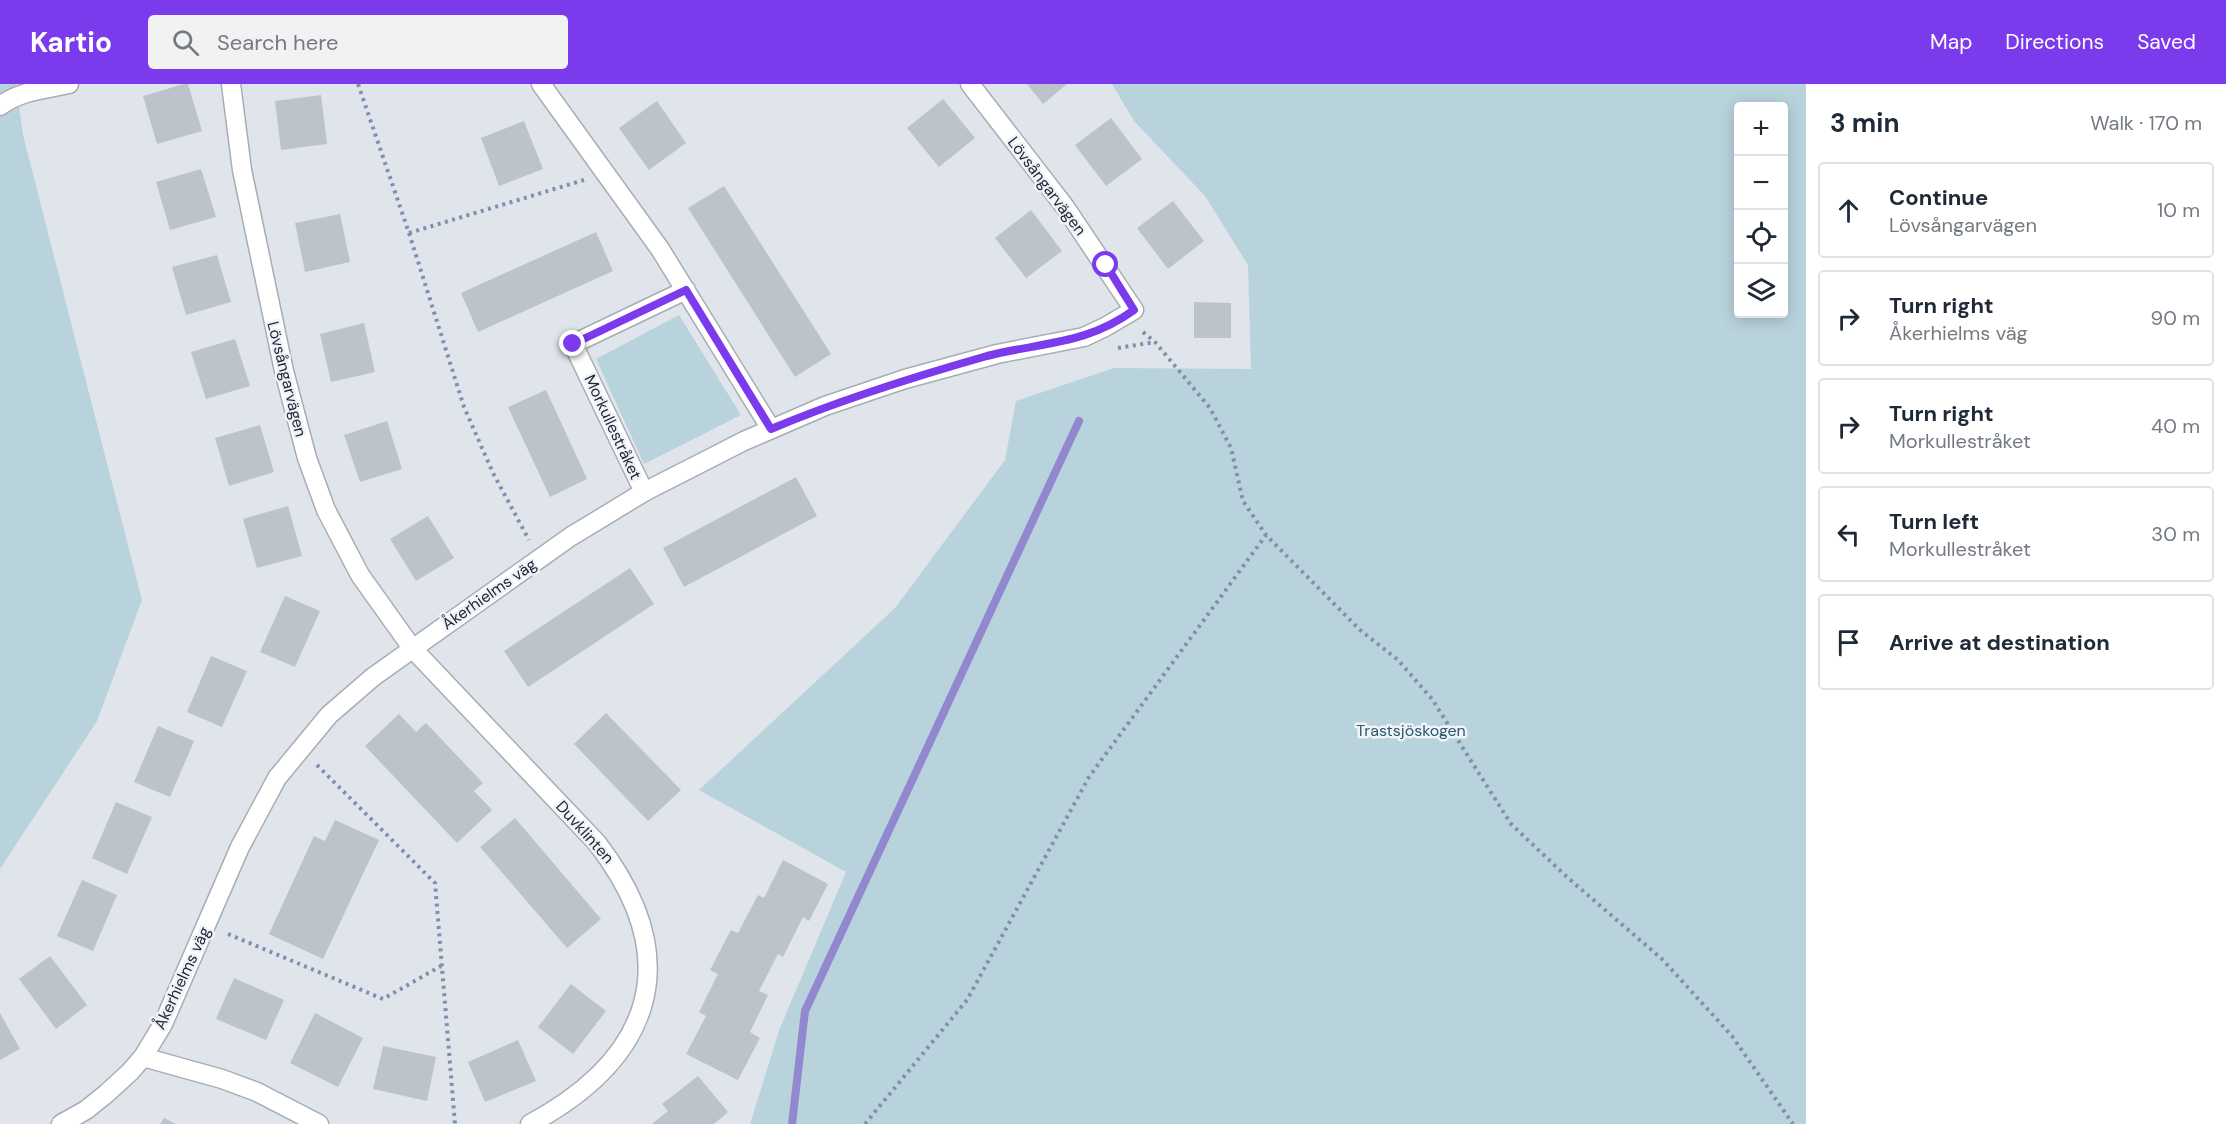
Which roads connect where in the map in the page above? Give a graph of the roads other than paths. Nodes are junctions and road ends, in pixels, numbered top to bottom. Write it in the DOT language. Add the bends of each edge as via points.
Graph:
graph roads {
  1 [pos="69,84"];
  2 [pos="231,84"];
  3 [pos="541,84"];
  4 [pos="970,84"];
  5 [pos="0,106"];
  6 [pos="686,290"];
  7 [pos="1124,317"];
  8 [pos="771,429"];
  9 [pos="644,492"];
  10 [pos="412,648"];
  11 [pos="143,1057"];
  12 [pos="61,1124"];
  13 [pos="319,1124"];
  14 [pos="530,1124"];
  1 -- 5 [label="street" via="28,92"];
  2 -- 10 [label="street, Lövsångarvägen" via="242,170 284,371 310,466 326,510 360,575"];
  3 -- 6 [label="street"];
  4 -- 7 [label="street, Lövsångarvägen" via="1106,265 1134,310"];
  6 -- 8 [label="street"];
  6 -- 9 [label="street, Morkullestråket" via="573,344"];
  7 -- 8 [label="street, Åkerhielms väg" via="1084,337 997,354 905,379"];
  8 -- 9 [label="street, Åkerhielms väg"];
  9 -- 10 [label="street, Åkerhielms väg" via="570,537"];
  10 -- 11 [label="street, Åkerhielms väg" via="329,715 277,778 240,847 163,1024"];
  10 -- 14 [label="street, Duvklinten" via="597,843 617,868 643,930 647,952 645,996 630,1037 605,1071 585,1089"];
  11 -- 12 [label="street, Åkerhielms väg" via="106,1094"];
  11 -- 13 [label="street" via="257,1092"];
}
